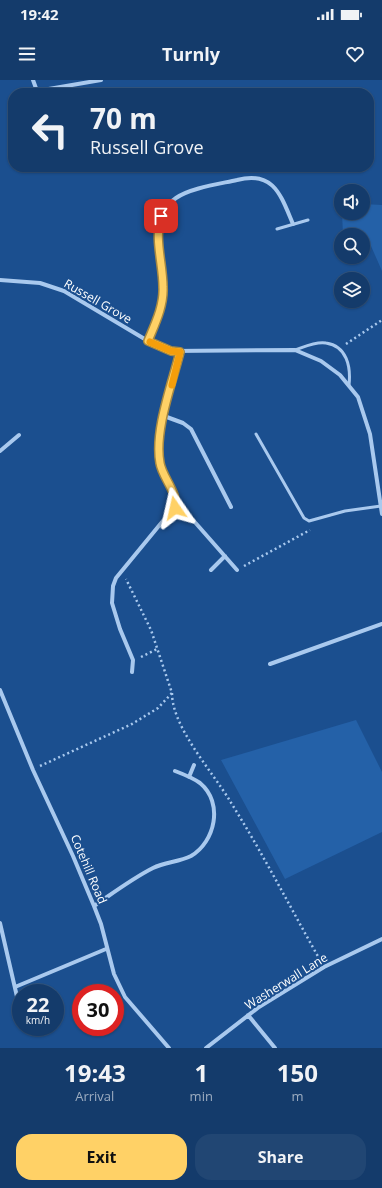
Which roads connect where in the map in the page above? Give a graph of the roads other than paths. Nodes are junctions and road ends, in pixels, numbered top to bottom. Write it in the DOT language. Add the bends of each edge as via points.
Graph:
graph roads {
  1 [pos="102,80"];
  2 [pos="58,88"];
  3 [pos="308,220"];
  4 [pos="293,224"];
  5 [pos="277,229"];
  6 [pos="0,280"];
  7 [pos="148,341"];
  8 [pos="295,350"];
  9 [pos="180,352"];
  10 [pos="349,385"];
  11 [pos="164,416"];
  12 [pos="256,434"];
  13 [pos="19,435"];
  14 [pos="0,451"];
  15 [pos="381,506"];
  16 [pos="231,507"];
  17 [pos="175,508"];
  18 [pos="382,514"];
  19 [pos="225,556"];
  20 [pos="211,570"];
  21 [pos="237,570"];
  22 [pos="382,624"];
  23 [pos="270,664"];
  24 [pos="132,672"];
  25 [pos="0,690"];
  26 [pos="194,765"];
  27 [pos="176,770"];
  28 [pos="188,777"];
  29 [pos="94,906"];
  30 [pos="0,923"];
  31 [pos="382,939"];
  32 [pos="106,949"];
  33 [pos="14,984"];
  34 [pos="22,984"];
  35 [pos="248,1015"];
  36 [pos="169,1048"];
  37 [pos="206,1048"];
  38 [pos="274,1048"];
  1 -- 2 [label="street"];
  3 -- 4 [label="lane"];
  4 -- 5 [label="lane"];
  4 -- 7 [label="street" via="277,191 260,178 243,178 176,198 165,209 158,224 163,300"];
  6 -- 7 [label="street, Russell Grove" via="40,283 64,292"];
  7 -- 9 [label="street, Russell Grove"];
  8 -- 9 [label="street, Russell Grove"];
  8 -- 10 [label="street, Russell Grove" via="321,361"];
  8 -- 10 [label="lane" via="326,343 339,348 348,359 351,371"];
  9 -- 11 [label="street"];
  10 -- 15 [label="street, Russell Grove" via="358,397 370,434"];
  11 -- 16 [label="street" via="191,429"];
  11 -- 17 [label="street" via="158,445 159,456 163,476 172,493"];
  12 -- 15 [label="lane" via="304,518 309,521 345,511"];
  13 -- 14 [label="street"];
  15 -- 18 [label="street, Russell Grove"];
  17 -- 19 [label="street" via="193,520"];
  17 -- 24 [label="street" via="160,523 113,586 112,603 120,630 135,659"];
  19 -- 20 [label="street"];
  19 -- 21 [label="street"];
  22 -- 23 [label="street"];
  25 -- 29 [label="street, Cotehill Road" via="32,770"];
  26 -- 28 [label="street"];
  27 -- 28 [label="street"];
  28 -- 29 [label="street" via="200,783 212,803 214,822 205,844 190,856 153,868"];
  29 -- 32 [label="street, Cotehill Road"];
  30 -- 33 [label="street"];
  31 -- 35 [label="street, Washerwall Lane" via="324,967"];
  32 -- 34 [label="street"];
  32 -- 36 [label="street, Cotehill Road" via="114,974 126,997"];
  35 -- 37 [label="street, Washerwall Lane"];
  35 -- 38 [label="street"];
}
